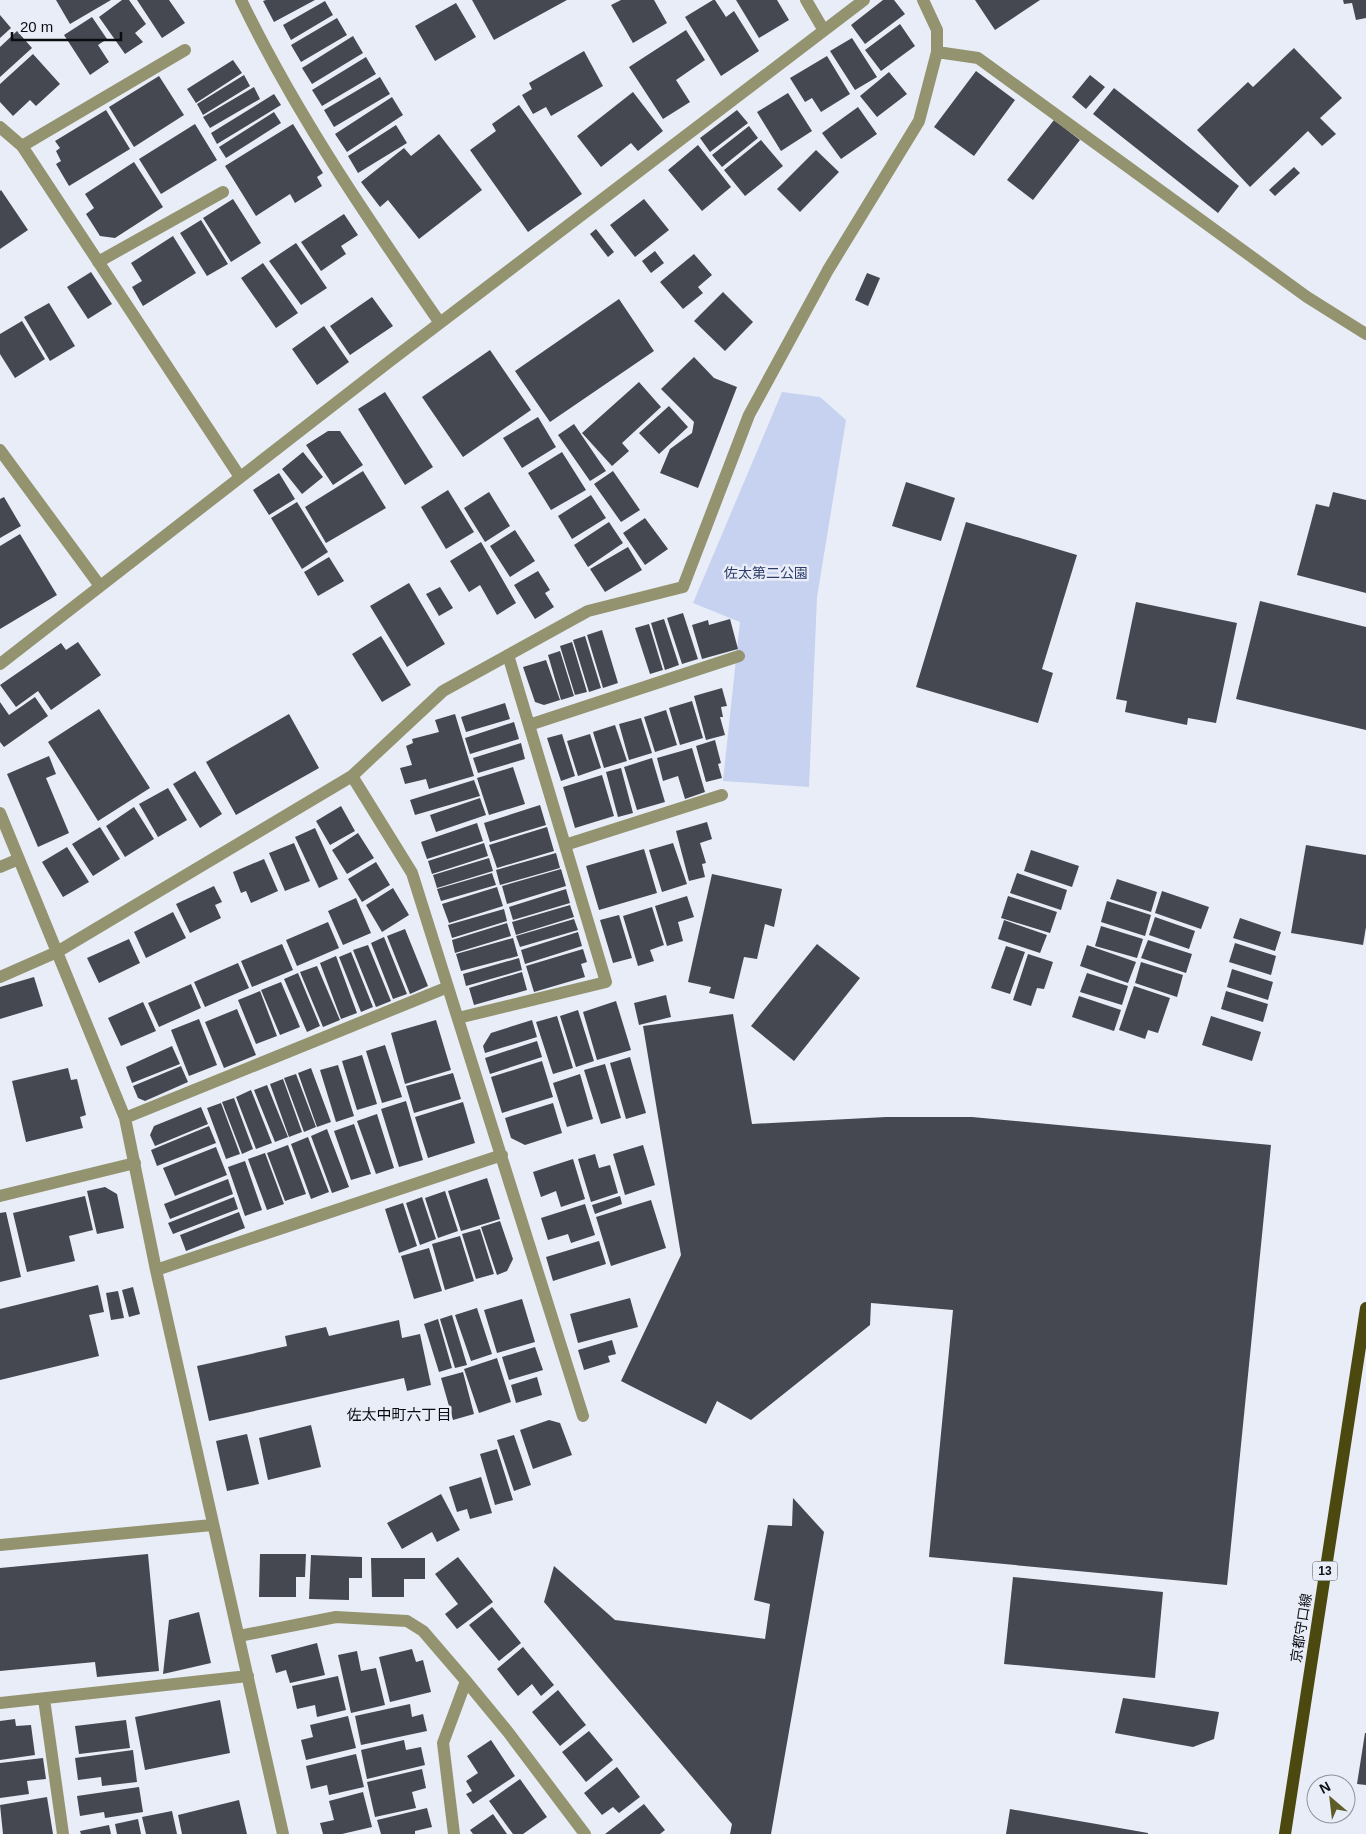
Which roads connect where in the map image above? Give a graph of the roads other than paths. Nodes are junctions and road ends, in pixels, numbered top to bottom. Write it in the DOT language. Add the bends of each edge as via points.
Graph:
graph roads {
  1 [pos="241,0"];
  2 [pos="806,0"];
  3 [pos="864,0"];
  4 [pos="923,0"];
  5 [pos="823,29"];
  6 [pos="184,50"];
  7 [pos="937,52"];
  8 [pos="0,127"];
  9 [pos="22,146"];
  10 [pos="222,192"];
  11 [pos="98,262"];
  12 [pos="440,323"];
  13 [pos="1366,334"];
  14 [pos="0,450"];
  15 [pos="240,477"];
  16 [pos="100,586"];
  17 [pos="508,655"];
  18 [pos="739,656"];
  19 [pos="0,664"];
  20 [pos="529,725"];
  21 [pos="352,776"];
  22 [pos="722,795"];
  23 [pos="0,812"];
  24 [pos="565,845"];
  25 [pos="19,860"];
  26 [pos="0,867"];
  27 [pos="57,952"];
  28 [pos="0,977"];
  29 [pos="448,987"];
  30 [pos="458,1018"];
  31 [pos="126,1118"];
  32 [pos="502,1155"];
  33 [pos="134,1164"];
  34 [pos="0,1196"];
  35 [pos="156,1270"];
  36 [pos="1366,1308"];
  37 [pos="583,1416"];
  38 [pos="212,1525"];
  39 [pos="0,1545"];
  40 [pos="239,1636"];
  41 [pos="248,1676"];
  42 [pos="466,1681"];
  43 [pos="44,1699"];
  44 [pos="0,1703"];
  45 [pos="63,1834"];
  46 [pos="283,1834"];
  47 [pos="454,1834"];
  48 [pos="585,1834"];
  49 [pos="1284,1834"];
  1 -- 12 [label="street" via="350,193"];
  2 -- 5 [label="street"];
  3 -- 5 [label="street"];
  4 -- 7 [label="street" via="937,30"];
  5 -- 12 [label="street"];
  6 -- 9 [label="street"];
  7 -- 13 [label="street" via="978,58 1307,298"];
  7 -- 17 [label="street" via="919,121 828,270 749,415 683,587 588,611"];
  8 -- 9 [label="street"];
  9 -- 11 [label="street"];
  10 -- 11 [label="street"];
  11 -- 15 [label="street"];
  12 -- 15 [label="street"];
  14 -- 16 [label="street"];
  15 -- 16 [label="street"];
  16 -- 19 [label="street"];
  17 -- 20 [label="street"];
  17 -- 21 [label="street" via="443,691"];
  18 -- 20 [label="street"];
  20 -- 24 [label="street"];
  21 -- 27 [label="street"];
  21 -- 29 [label="street" via="412,874"];
  22 -- 24 [label="street"];
  23 -- 25 [label="street"];
  24 -- 30 [label="street" via="606,982"];
  25 -- 26 [label="street"];
  25 -- 27 [label="street"];
  27 -- 28 [label="street"];
  27 -- 31 [label="street"];
  29 -- 30 [label="street"];
  29 -- 31 [label="street"];
  30 -- 32 [label="street"];
  31 -- 33 [label="street"];
  32 -- 35 [label="street"];
  32 -- 37 [label="street"];
  33 -- 34 [label="street"];
  33 -- 35 [label="street"];
  35 -- 38 [label="street"];
  36 -- 49 [label="main road, 京都守口線 / 13"];
  38 -- 39 [label="street"];
  38 -- 40 [label="street"];
  40 -- 41 [label="street"];
  40 -- 42 [label="street" via="336,1617 407,1621 423,1630"];
  41 -- 43 [label="street"];
  41 -- 46 [label="street"];
  42 -- 47 [label="street" via="442,1743"];
  42 -- 48 [label="street"];
  43 -- 44 [label="street"];
  43 -- 45 [label="street"];
}
